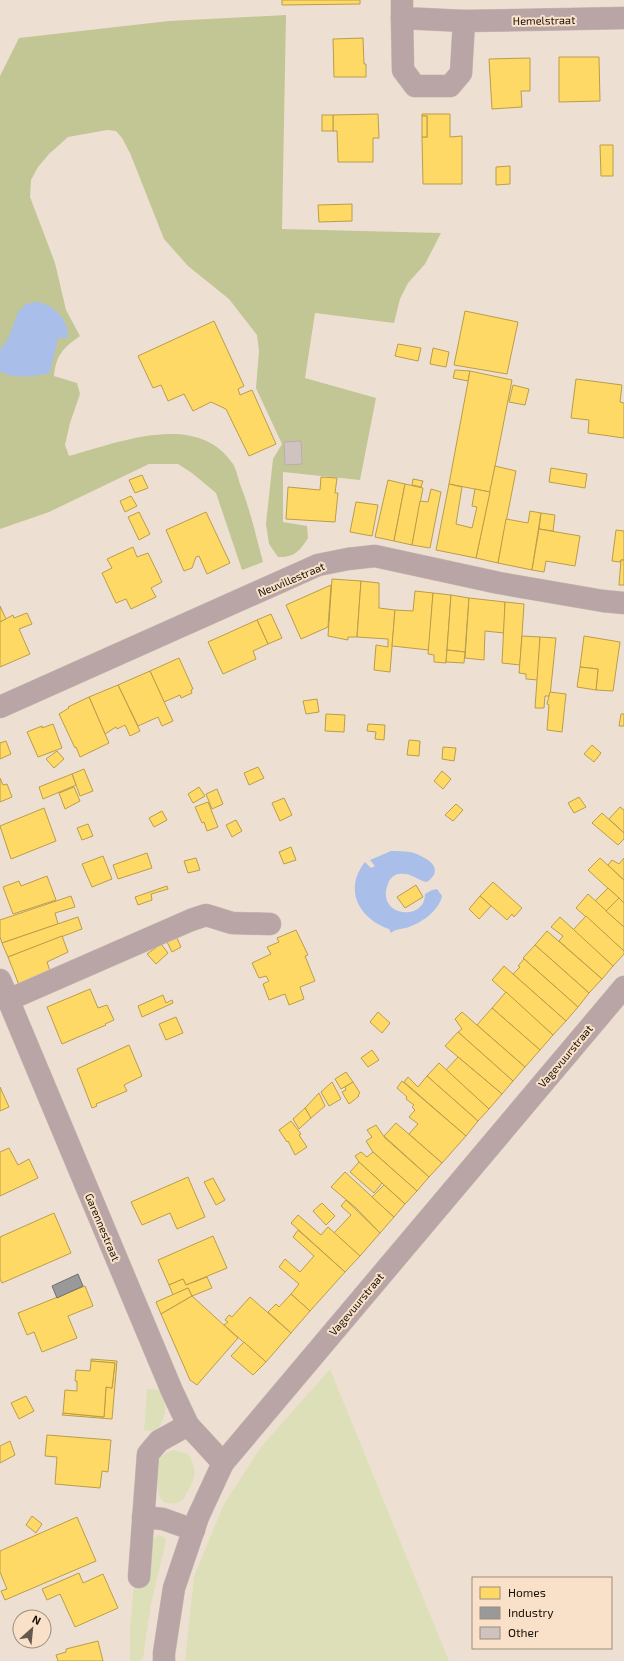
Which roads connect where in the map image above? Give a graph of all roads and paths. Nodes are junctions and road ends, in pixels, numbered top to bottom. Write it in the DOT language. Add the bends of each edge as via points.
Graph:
graph roads {
  1 [pos="402,9"];
  2 [pos="624,18"];
  3 [pos="464,20"];
  4 [pos="624,602"];
  5 [pos="0,707"];
  6 [pos="270,924"];
  7 [pos="624,987"];
  8 [pos="4,990"];
  9 [pos="188,1425"];
  10 [pos="223,1463"];
  11 [pos="143,1517"];
  12 [pos="194,1530"];
  13 [pos="139,1577"];
  14 [pos="164,1661"];
  1 -- 3 [label="street, Hemelstraat"];
  1 -- 3 [label="street, Hemelstraat" via="403,70 415,86 450,86 461,73"];
  2 -- 3 [label="street, Hemelstraat"];
  4 -- 5 [label="street, Neuvillestraat" via="603,601 499,583 374,556 318,564"];
  6 -- 8 [label="street" via="232,923 206,916"];
  7 -- 10 [label="street, Vagevuurstraat"];
  8 -- 9 [label="street, Garennestraat"];
  9 -- 10 [label="street, Garennestraat"];
  9 -- 11 [label="street" via="159,1441 148,1454"];
  10 -- 12 [label="street, Vagevuurstraat"];
  11 -- 12 [label="street" via="163,1519"];
  11 -- 13 [label="street"];
  12 -- 14 [label="street, Vagevuurstraat" via="174,1588"];
}
